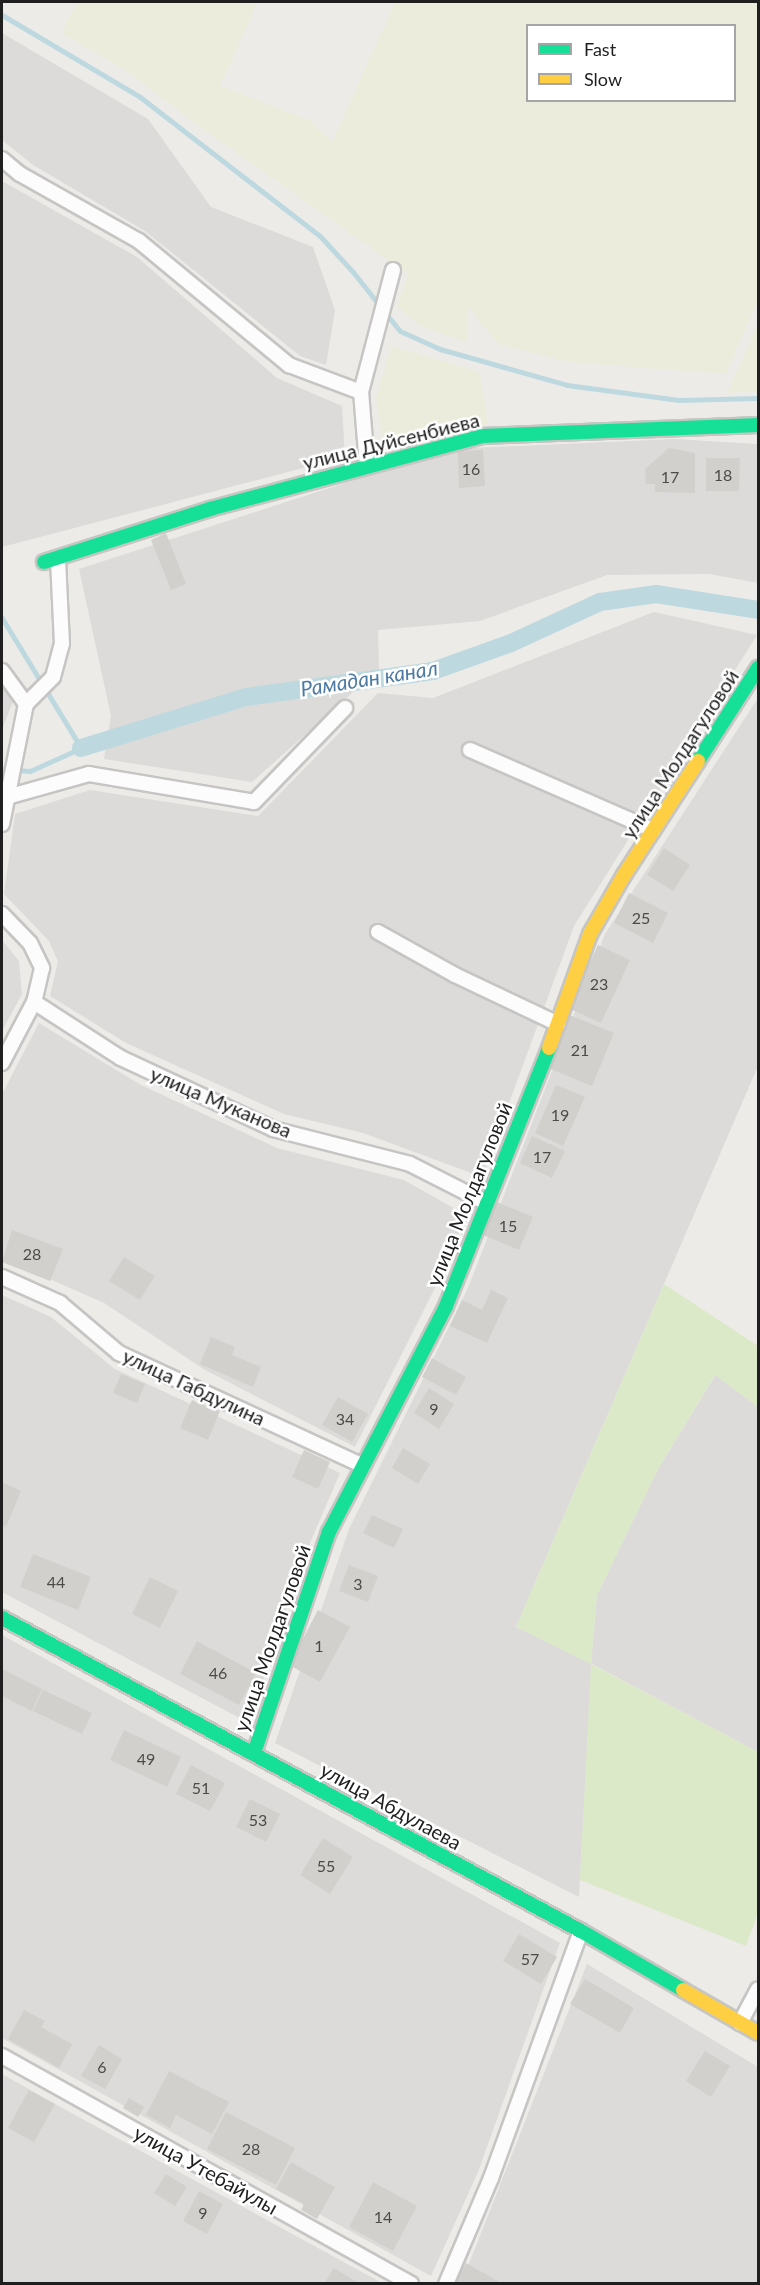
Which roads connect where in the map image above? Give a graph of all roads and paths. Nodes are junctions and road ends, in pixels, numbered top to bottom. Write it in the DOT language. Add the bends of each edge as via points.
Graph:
graph roads {
  1 [pos="2,159"];
  2 [pos="393,270"];
  3 [pos="361,392"];
  4 [pos="759,425"];
  5 [pos="367,466"];
  6 [pos="759,668"];
  7 [pos="2,671"];
  8 [pos="26,704"];
  9 [pos="345,708"];
  10 [pos="470,750"];
  11 [pos="7,797"];
  12 [pos="2,824"];
  13 [pos="653,830"];
  14 [pos="2,914"];
  15 [pos="378,932"];
  16 [pos="34,1002"];
  17 [pos="558,1024"];
  18 [pos="2,1063"];
  19 [pos="487,1203"];
  20 [pos="2,1277"];
  21 [pos="363,1466"];
  22 [pos="2,1618"];
  23 [pos="254,1753"];
  24 [pos="581,1931"];
  25 [pos="759,1989"];
  26 [pos="740,2023"];
  27 [pos="759,2033"];
  28 [pos="2,2056"];
  29 [pos="411,2283"];
  30 [pos="446,2283"];
  1 -- 3 [label="street" via="20,174 139,241 289,365"];
  2 -- 3 [label="street"];
  3 -- 5 [label="street"];
  4 -- 5 [label="street, улица Дуйсенбиева" via="482,435"];
  5 -- 8 [label="street, улица Дуйсенбиева" via="210,509 51,560 62,644 53,677"];
  6 -- 13 [label="street, улица Молдагуловой"];
  7 -- 8 [label="street"];
  8 -- 11 [label="street"];
  9 -- 11 [label="street" via="254,802 89,774"];
  10 -- 13 [label="street"];
  11 -- 12 [label="street"];
  13 -- 17 [label="street, улица Молдагуловой" via="590,934"];
  14 -- 16 [label="street" via="30,943 42,968"];
  15 -- 17 [label="street" via="455,975"];
  16 -- 18 [label="street"];
  16 -- 19 [label="street, улица Муканова" via="121,1058 273,1129 410,1164"];
  17 -- 19 [label="street, улица Молдагуловой"];
  19 -- 21 [label="street, улица Молдагуловой" via="446,1306"];
  20 -- 21 [label="street, улица Габдулина" via="60,1303 119,1353"];
  21 -- 23 [label="street, улица Молдагуловой" via="329,1532"];
  22 -- 23 [label="street, улица Абдулаева"];
  23 -- 24 [label="street, улица Абдулаева"];
  24 -- 26 [label="street, улица Абдулаева"];
  24 -- 30 [label="street" via="491,2178"];
  25 -- 26 [label="street"];
  26 -- 27 [label="street, улица Абдулаева"];
  28 -- 29 [label="street, улица Утебайулы"];
}
